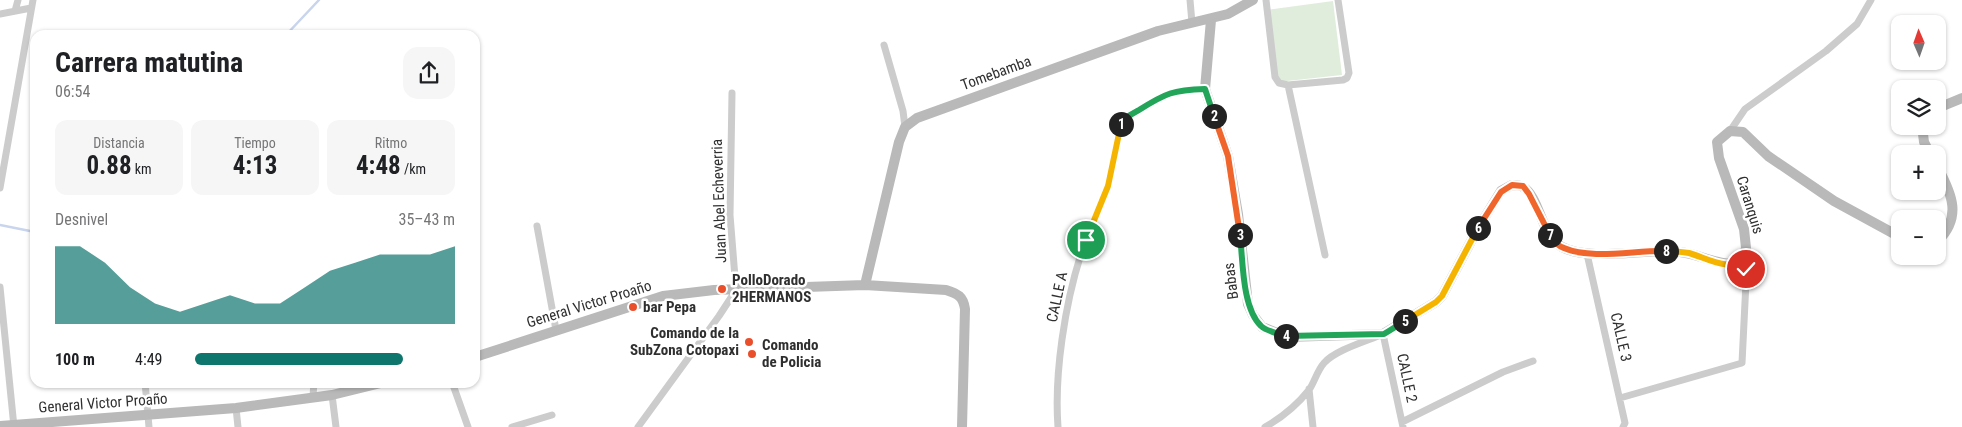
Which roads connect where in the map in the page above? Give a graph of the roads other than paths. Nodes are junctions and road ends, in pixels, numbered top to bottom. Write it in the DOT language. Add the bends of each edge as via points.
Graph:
graph roads {
  1 [pos="18,0"];
  2 [pos="32,0"];
  3 [pos="1190,0"];
  4 [pos="1253,0"];
  5 [pos="1266,0"];
  6 [pos="1338,0"];
  7 [pos="1871,0"];
  8 [pos="31,8"];
  9 [pos="15,11"];
  10 [pos="0,14"];
  11 [pos="1211,20"];
  12 [pos="1192,23"];
  13 [pos="884,45"];
  14 [pos="1288,86"];
  15 [pos="1205,89"];
  16 [pos="732,92"];
  17 [pos="1962,98"];
  18 [pos="1946,105"];
  19 [pos="905,127"];
  20 [pos="1730,131"];
  21 [pos="1946,184"];
  22 [pos="0,188"];
  23 [pos="537,226"];
  24 [pos="1891,232"];
  25 [pos="1946,233"];
  26 [pos="1587,254"];
  27 [pos="1325,255"];
  28 [pos="1744,256"];
  29 [pos="865,285"];
  30 [pos="0,287"];
  31 [pos="736,290"];
  32 [pos="556,330"];
  33 [pos="1384,334"];
  34 [pos="480,355"];
  35 [pos="1533,361"];
  36 [pos="146,388"];
  37 [pos="314,388"];
  38 [pos="361,388"];
  39 [pos="454,388"];
  40 [pos="1309,389"];
  41 [pos="332,395"];
  42 [pos="313,396"];
  43 [pos="1620,398"];
  44 [pos="236,408"];
  45 [pos="148,414"];
  46 [pos="552,415"];
  47 [pos="1403,425"];
  48 [pos="0,426"];
  49 [pos="14,426"];
  50 [pos="149,427"];
  51 [pos="238,427"];
  52 [pos="336,427"];
  53 [pos="468,427"];
  54 [pos="512,427"];
  55 [pos="638,427"];
  56 [pos="962,427"];
  57 [pos="1058,427"];
  58 [pos="1264,427"];
  59 [pos="1313,427"];
  60 [pos="1624,427"];
  1 -- 9 [label="street"];
  2 -- 8 [label="street"];
  3 -- 12 [label="street"];
  4 -- 11 [label="street, Tomebamba"];
  5 -- 14 [label="street" via="1276,77 1279,83"];
  6 -- 14 [label="street" via="1348,78"];
  7 -- 20 [label="street" via="1857,24 1826,51 1745,109"];
  8 -- 9 [label="street"];
  8 -- 22 [label="street"];
  9 -- 10 [label="street"];
  11 -- 12 [label="street, Tomebamba"];
  11 -- 15 [label="street, Babas"];
  12 -- 19 [label="street, Tomebamba" via="1108,48 917,118"];
  13 -- 19 [label="street"];
  14 -- 27 [label="street"];
  15 -- 33 [label="street, Babas" via="1228,156 1248,304 1253,315 1262,327 1287,337"];
  15 -- 57 [label="street, CALLE A" via="1182,90 1161,96 1122,121 1108,186 1081,253 1069,301 1058,391"];
  16 -- 31 [label="street, Juan Abel Echeverria" via="730,215"];
  17 -- 18 [label="street"];
  19 -- 29 [label="street"];
  20 -- 24 [label="street" via="1743,132 1768,156 1834,201"];
  20 -- 28 [label="street, Caranquis" via="1717,142 1719,158 1744,230"];
  21 -- 25 [label="street" via="1951,194 1954,221"];
  23 -- 32 [label="street"];
  26 -- 28 [label="street, Caranquis" via="1664,250 1726,264 1735,264"];
  26 -- 33 [label="street, Caranquis" via="1558,244 1523,186 1512,185 1501,192 1477,230 1442,296"];
  26 -- 43 [label="street, CALLE 3"];
  28 -- 43 [label="street" via="1742,363"];
  29 -- 31 [label="street, General Victor Proaño"];
  29 -- 56 [label="street, General Victor Proaño" via="946,290 963,299"];
  30 -- 49 [label="street"];
  31 -- 32 [label="street, General Victor Proaño" via="663,296"];
  31 -- 55 [label="street"];
  32 -- 34 [label="street, General Victor Proaño"];
  33 -- 40 [label="street, Caranquis" via="1334,354 1324,363"];
  33 -- 47 [label="street, CALLE 2"];
  35 -- 47 [label="street" via="1503,372"];
  36 -- 45 [label="street"];
  37 -- 42 [label="street"];
  38 -- 41 [label="street, General Victor Proaño"];
  39 -- 53 [label="street"];
  40 -- 58 [label="street, Caranquis" via="1277,421"];
  40 -- 59 [label="street"];
  41 -- 42 [label="street, General Victor Proaño"];
  41 -- 52 [label="street"];
  42 -- 44 [label="street, General Victor Proaño"];
  43 -- 60 [label="street, CALLE 3"];
  44 -- 45 [label="street, General Victor Proaño"];
  44 -- 51 [label="street"];
  45 -- 49 [label="street, General Victor Proaño"];
  45 -- 50 [label="street"];
  46 -- 54 [label="street"];
  48 -- 49 [label="street, General Victor Proaño"];
}
